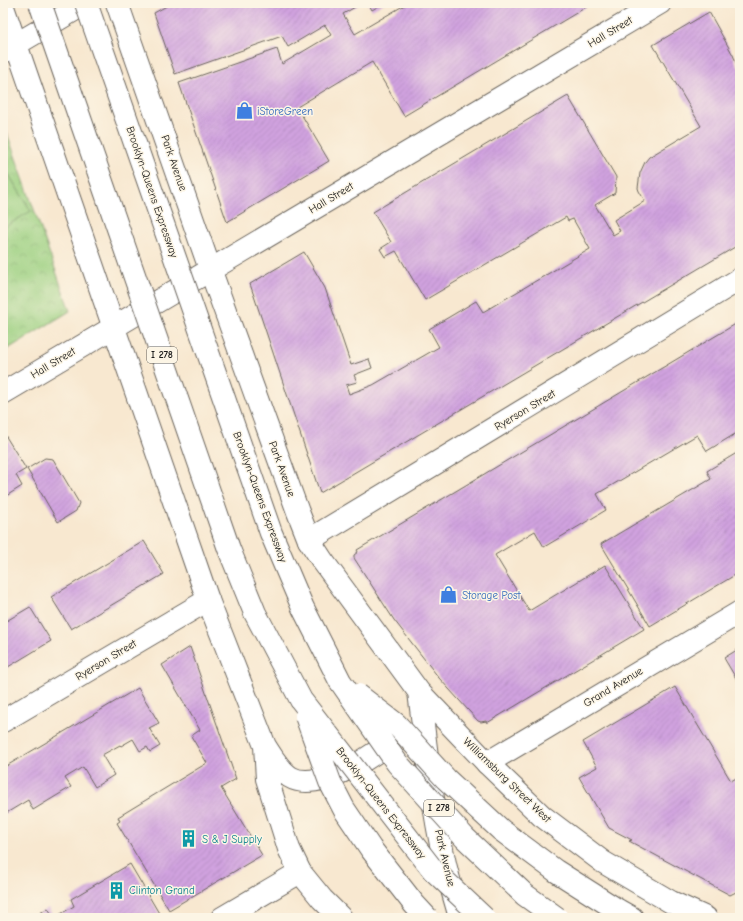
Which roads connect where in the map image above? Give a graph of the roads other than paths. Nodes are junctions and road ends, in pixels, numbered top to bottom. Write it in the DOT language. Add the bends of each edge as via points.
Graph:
graph roads {
  1 [pos="40,3"];
  2 [pos="86,3"];
  3 [pos="118,3"];
  4 [pos="660,3"];
  5 [pos="3,7"];
  6 [pos="9,48"];
  7 [pos="210,269"];
  8 [pos="740,280"];
  9 [pos="114,326"];
  10 [pos="3,393"];
  11 [pos="309,540"];
  12 [pos="208,600"];
  13 [pos="740,612"];
  14 [pos="340,681"];
  15 [pos="419,692"];
  16 [pos="301,700"];
  17 [pos="3,721"];
  18 [pos="265,746"];
  19 [pos="486,763"];
  20 [pos="300,872"];
  21 [pos="624,914"];
  22 [pos="222,918"];
  23 [pos="341,918"];
  24 [pos="427,918"];
  25 [pos="460,918"];
  26 [pos="484,918"];
  27 [pos="557,918"];
  28 [pos="706,918"];
  1 -- 16 [label="main road, Brooklyn-Queens Expressway / I 278, bridge" via="229,549 255,613"];
  2 -- 6 [label="main road"];
  2 -- 14 [label="main road, Brooklyn-Queens Expressway / I 278, bridge" via="271,533 303,608"];
  3 -- 7 [label="main road, Park Avenue"];
  4 -- 7 [label="main road, Hall Street"];
  5 -- 6 [label="main road"];
  6 -- 9 [label="main road"];
  7 -- 9 [label="main road, Hall Street"];
  7 -- 11 [label="main road, Park Avenue"];
  8 -- 11 [label="main road, Ryerson Street"];
  9 -- 10 [label="main road, Hall Street"];
  9 -- 12 [label="main road"];
  11 -- 15 [label="main road, Park Avenue"];
  12 -- 17 [label="main road, Ryerson Street"];
  12 -- 18 [label="main road"];
  13 -- 19 [label="main road, Grand Avenue"];
  14 -- 21 [label="main road, bridge" via="396,724 446,779 501,830 556,871"];
  14 -- 27 [label="main road, Brooklyn-Queens Expressway / I 278, bridge" via="398,763 465,838 525,895"];
  15 -- 18 [label="main road" via="411,718 397,737 370,757 331,776 304,781 291,777 279,766"];
  15 -- 19 [label="main road, Williamsburg Street West"];
  15 -- 25 [label="main road, Park Avenue" via="440,842"];
  16 -- 24 [label="main road, bridge" via="325,772 341,804 371,849"];
  16 -- 26 [label="main road, Brooklyn-Queens Expressway / I 278, bridge" via="433,870"];
  18 -- 20 [label="main road" via="267,779 289,849"];
  19 -- 28 [label="main road, Williamsburg Street West" via="542,816 603,862 671,902"];
  20 -- 22 [label="main road"];
  20 -- 23 [label="main road"];
}
